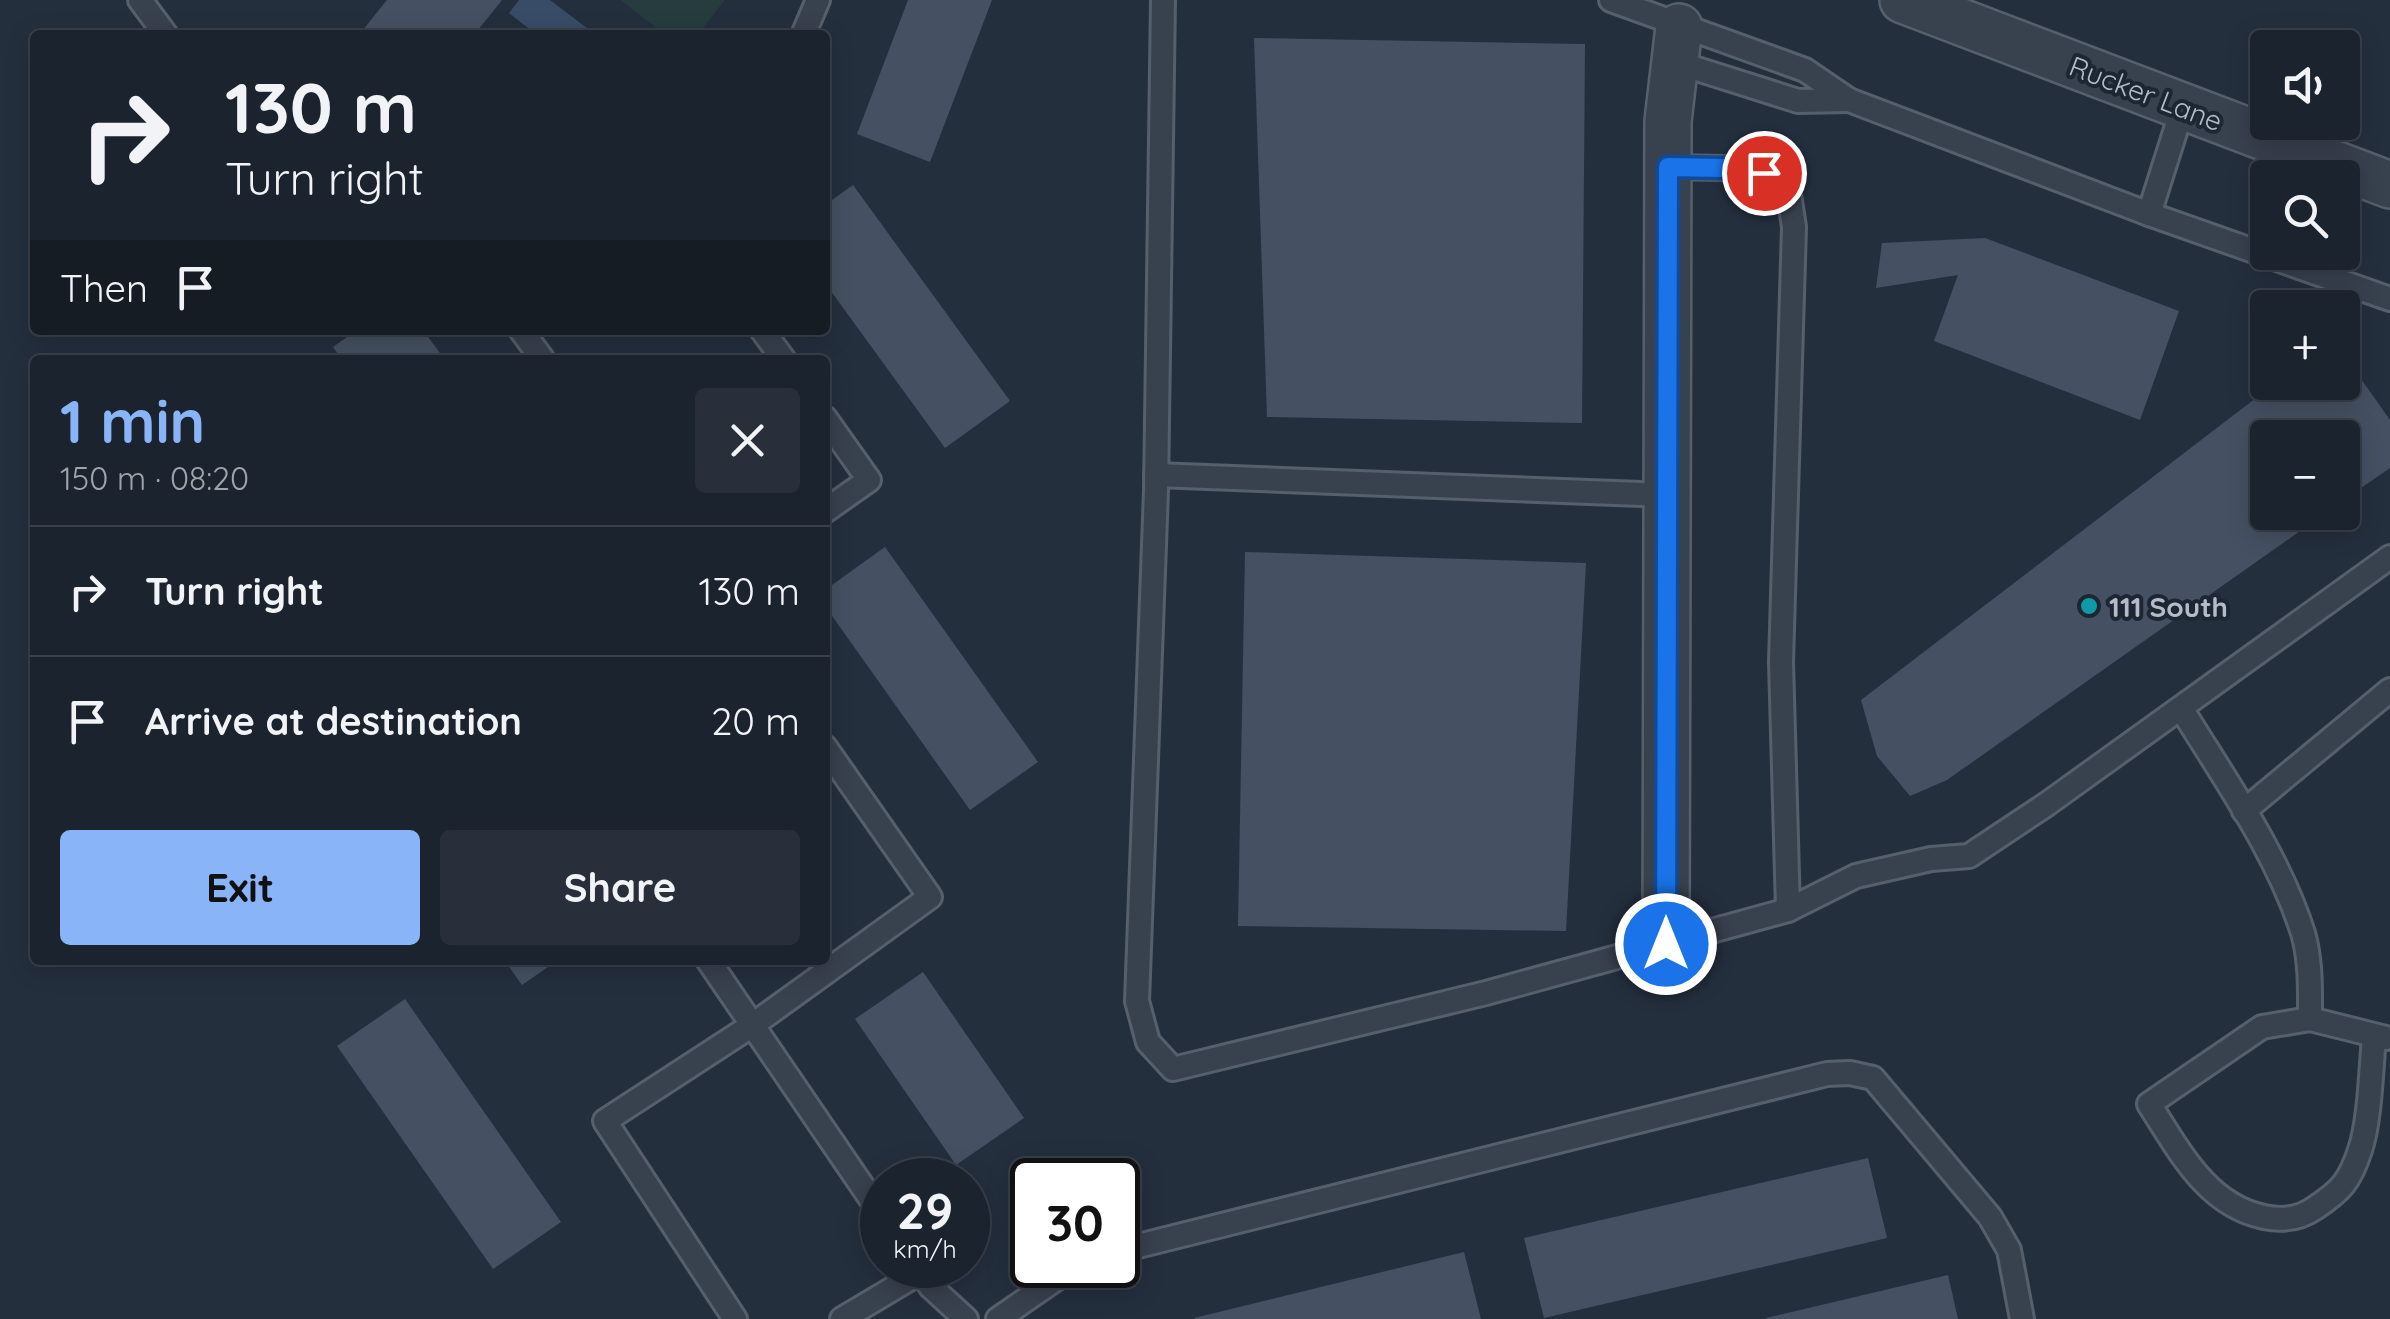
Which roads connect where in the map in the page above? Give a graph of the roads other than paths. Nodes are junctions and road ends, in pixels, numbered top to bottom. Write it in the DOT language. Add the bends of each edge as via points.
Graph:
graph roads {
  1 [pos="140,0"];
  2 [pos="818,0"];
  3 [pos="1163,0"];
  4 [pos="1611,0"];
  5 [pos="1903,0"];
  6 [pos="162,30"];
  7 [pos="805,30"];
  8 [pos="1677,44"];
  9 [pos="1849,100"];
  10 [pos="2183,108"];
  11 [pos="1668,167"];
  12 [pos="2390,186"];
  13 [pos="2149,214"];
  14 [pos="2390,300"];
  15 [pos="525,335"];
  16 [pos="540,355"];
  17 [pos="830,425"];
  18 [pos="1156,475"];
  19 [pos="1667,495"];
  20 [pos="830,507"];
  21 [pos="2390,557"];
  22 [pos="2390,690"];
  23 [pos="2181,708"];
  24 [pos="830,755"];
  25 [pos="2244,811"];
  26 [pos="1788,910"];
  27 [pos="1666,944"];
  28 [pos="712,965"];
  29 [pos="2310,1018"];
  30 [pos="754,1024"];
  31 [pos="2382,1038"];
  32 [pos="860,1182"];
  33 [pos="1140,1245"];
  34 [pos="889,1288"];
  35 [pos="932,1288"];
  36 [pos="1043,1288"];
  37 [pos="735,1319"];
  38 [pos="842,1319"];
  39 [pos="966,1319"];
  40 [pos="998,1319"];
  41 [pos="2022,1319"];
  1 -- 6 [label="lane"];
  2 -- 7 [label="lane"];
  3 -- 18 [label="lane"];
  4 -- 8 [label="lane"];
  5 -- 10 [label="street, Rucker Lane"];
  8 -- 9 [label="lane" via="1805,70"];
  8 -- 9 [label="lane" via="1798,101"];
  8 -- 11 [label="street"];
  9 -- 13 [label="lane"];
  10 -- 12 [label="street, Rucker Lane"];
  10 -- 13 [label="lane"];
  11 -- 19 [label="street"];
  11 -- 26 [label="lane" via="1764,173 1789,194 1794,226 1782,662"];
  13 -- 14 [label="lane"];
  15 -- 16 [label="lane"];
  17 -- 20 [label="lane" via="869,480"];
  18 -- 19 [label="lane"];
  18 -- 27 [label="lane" via="1137,1001 1148,1042 1173,1069"];
  19 -- 27 [label="street"];
  21 -- 23 [label="lane"];
  22 -- 25 [label="lane"];
  23 -- 25 [label="lane"];
  23 -- 26 [label="lane" via="1969,856 1856,876"];
  24 -- 30 [label="lane" via="930,897"];
  25 -- 29 [label="lane" via="2273,859 2304,936"];
  26 -- 27 [label="lane"];
  28 -- 30 [label="lane"];
  29 -- 31 [label="lane"];
  29 -- 31 [label="lane" via="2262,1027 2149,1104 2220,1200 2247,1214 2280,1221 2305,1215 2341,1191 2361,1148"];
  30 -- 32 [label="lane"];
  30 -- 37 [label="lane" via="605,1121"];
  33 -- 41 [label="lane" via="1850,1073 1873,1078 1990,1217 2008,1250"];
  34 -- 38 [label="lane"];
  35 -- 39 [label="lane"];
  36 -- 40 [label="lane"];
}
